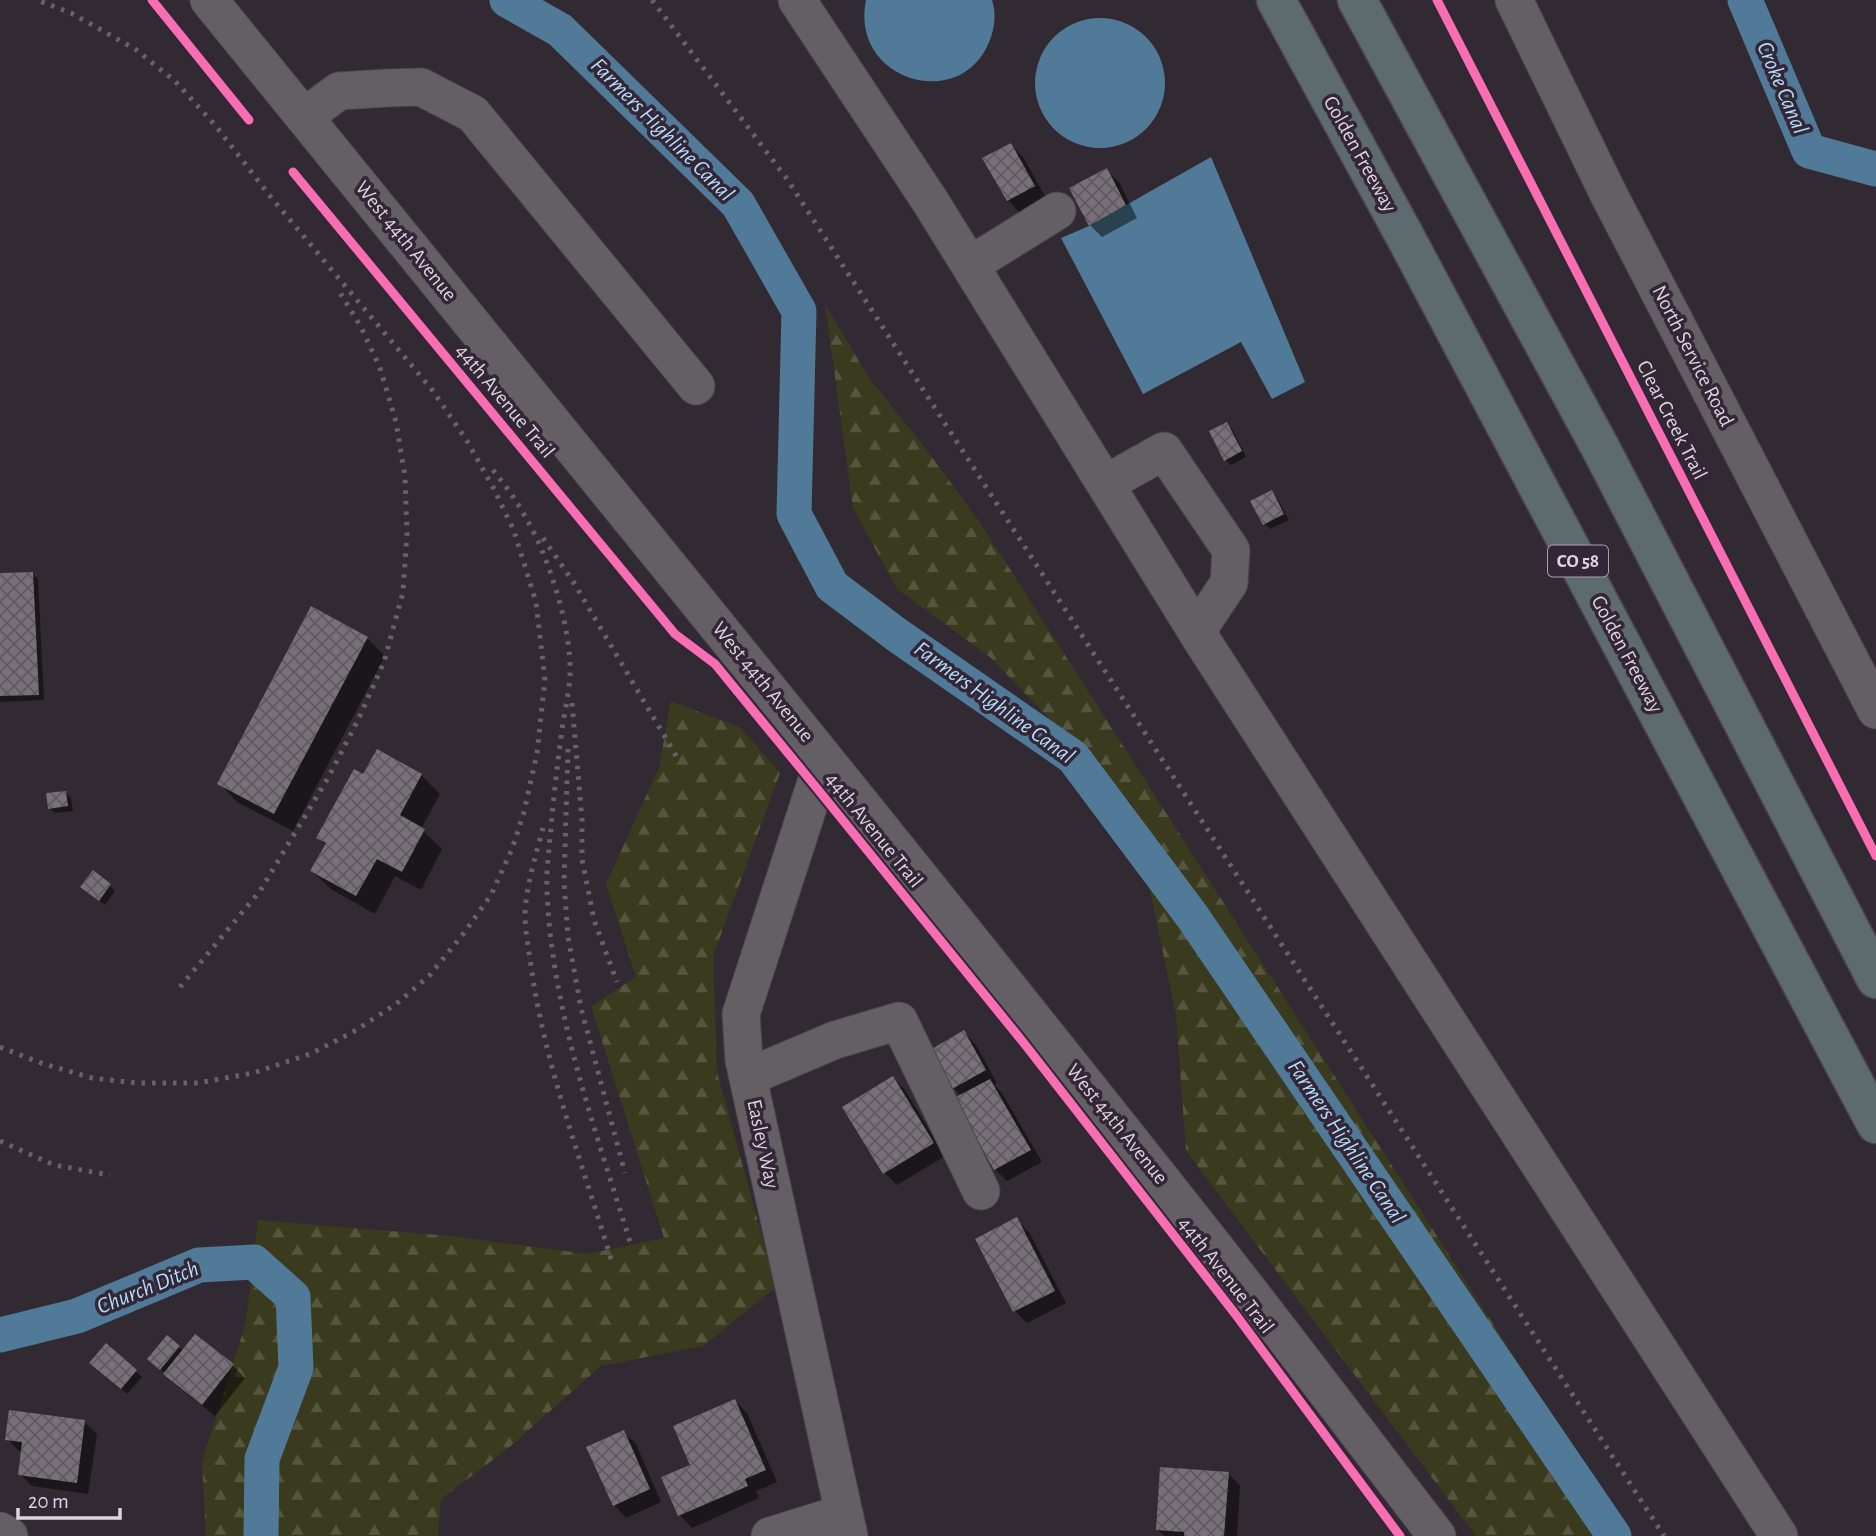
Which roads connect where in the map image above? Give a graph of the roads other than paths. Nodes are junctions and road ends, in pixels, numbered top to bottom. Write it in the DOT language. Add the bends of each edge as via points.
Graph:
graph roads {
  1 [pos="209,0"];
  2 [pos="797,0"];
  3 [pos="1276,0"];
  4 [pos="1357,0"];
  5 [pos="1514,0"];
  6 [pos="304,117"];
  7 [pos="1057,211"];
  8 [pos="970,265"];
  9 [pos="696,386"];
  10 [pos="1105,484"];
  11 [pos="1197,631"];
  12 [pos="1876,710"];
  13 [pos="824,758"];
  14 [pos="1876,979"];
  15 [pos="748,1077"];
  16 [pos="1876,1124"];
  17 [pos="981,1191"];
  18 [pos="846,1524"];
  19 [pos="0,1531"];
  20 [pos="9,1536"];
  21 [pos="770,1536"];
  22 [pos="1437,1536"];
  23 [pos="1779,1536"];
  1 -- 6 [label="street, West 44th Avenue"];
  2 -- 8 [label="street"];
  3 -- 16 [label="highway, Golden Freeway / CO 58"];
  4 -- 14 [label="highway" via="1601,449"];
  5 -- 12 [label="street, North Service Road" via="1608,193"];
  6 -- 9 [label="street" via="338,91 387,88 421,88 473,114"];
  6 -- 13 [label="street, West 44th Avenue"];
  7 -- 8 [label="street"];
  8 -- 10 [label="street"];
  10 -- 11 [label="street"];
  10 -- 11 [label="street" via="1164,451 1231,550 1229,583"];
  11 -- 23 [label="street"];
  13 -- 15 [label="street, Easley Way" via="741,1014"];
  13 -- 22 [label="street, West 44th Avenue" via="1204,1234"];
  15 -- 17 [label="street" via="835,1040 899,1021"];
  15 -- 18 [label="street, Easley Way"];
  18 -- 21 [label="street"];
  19 -- 20 [label="street"];
}
